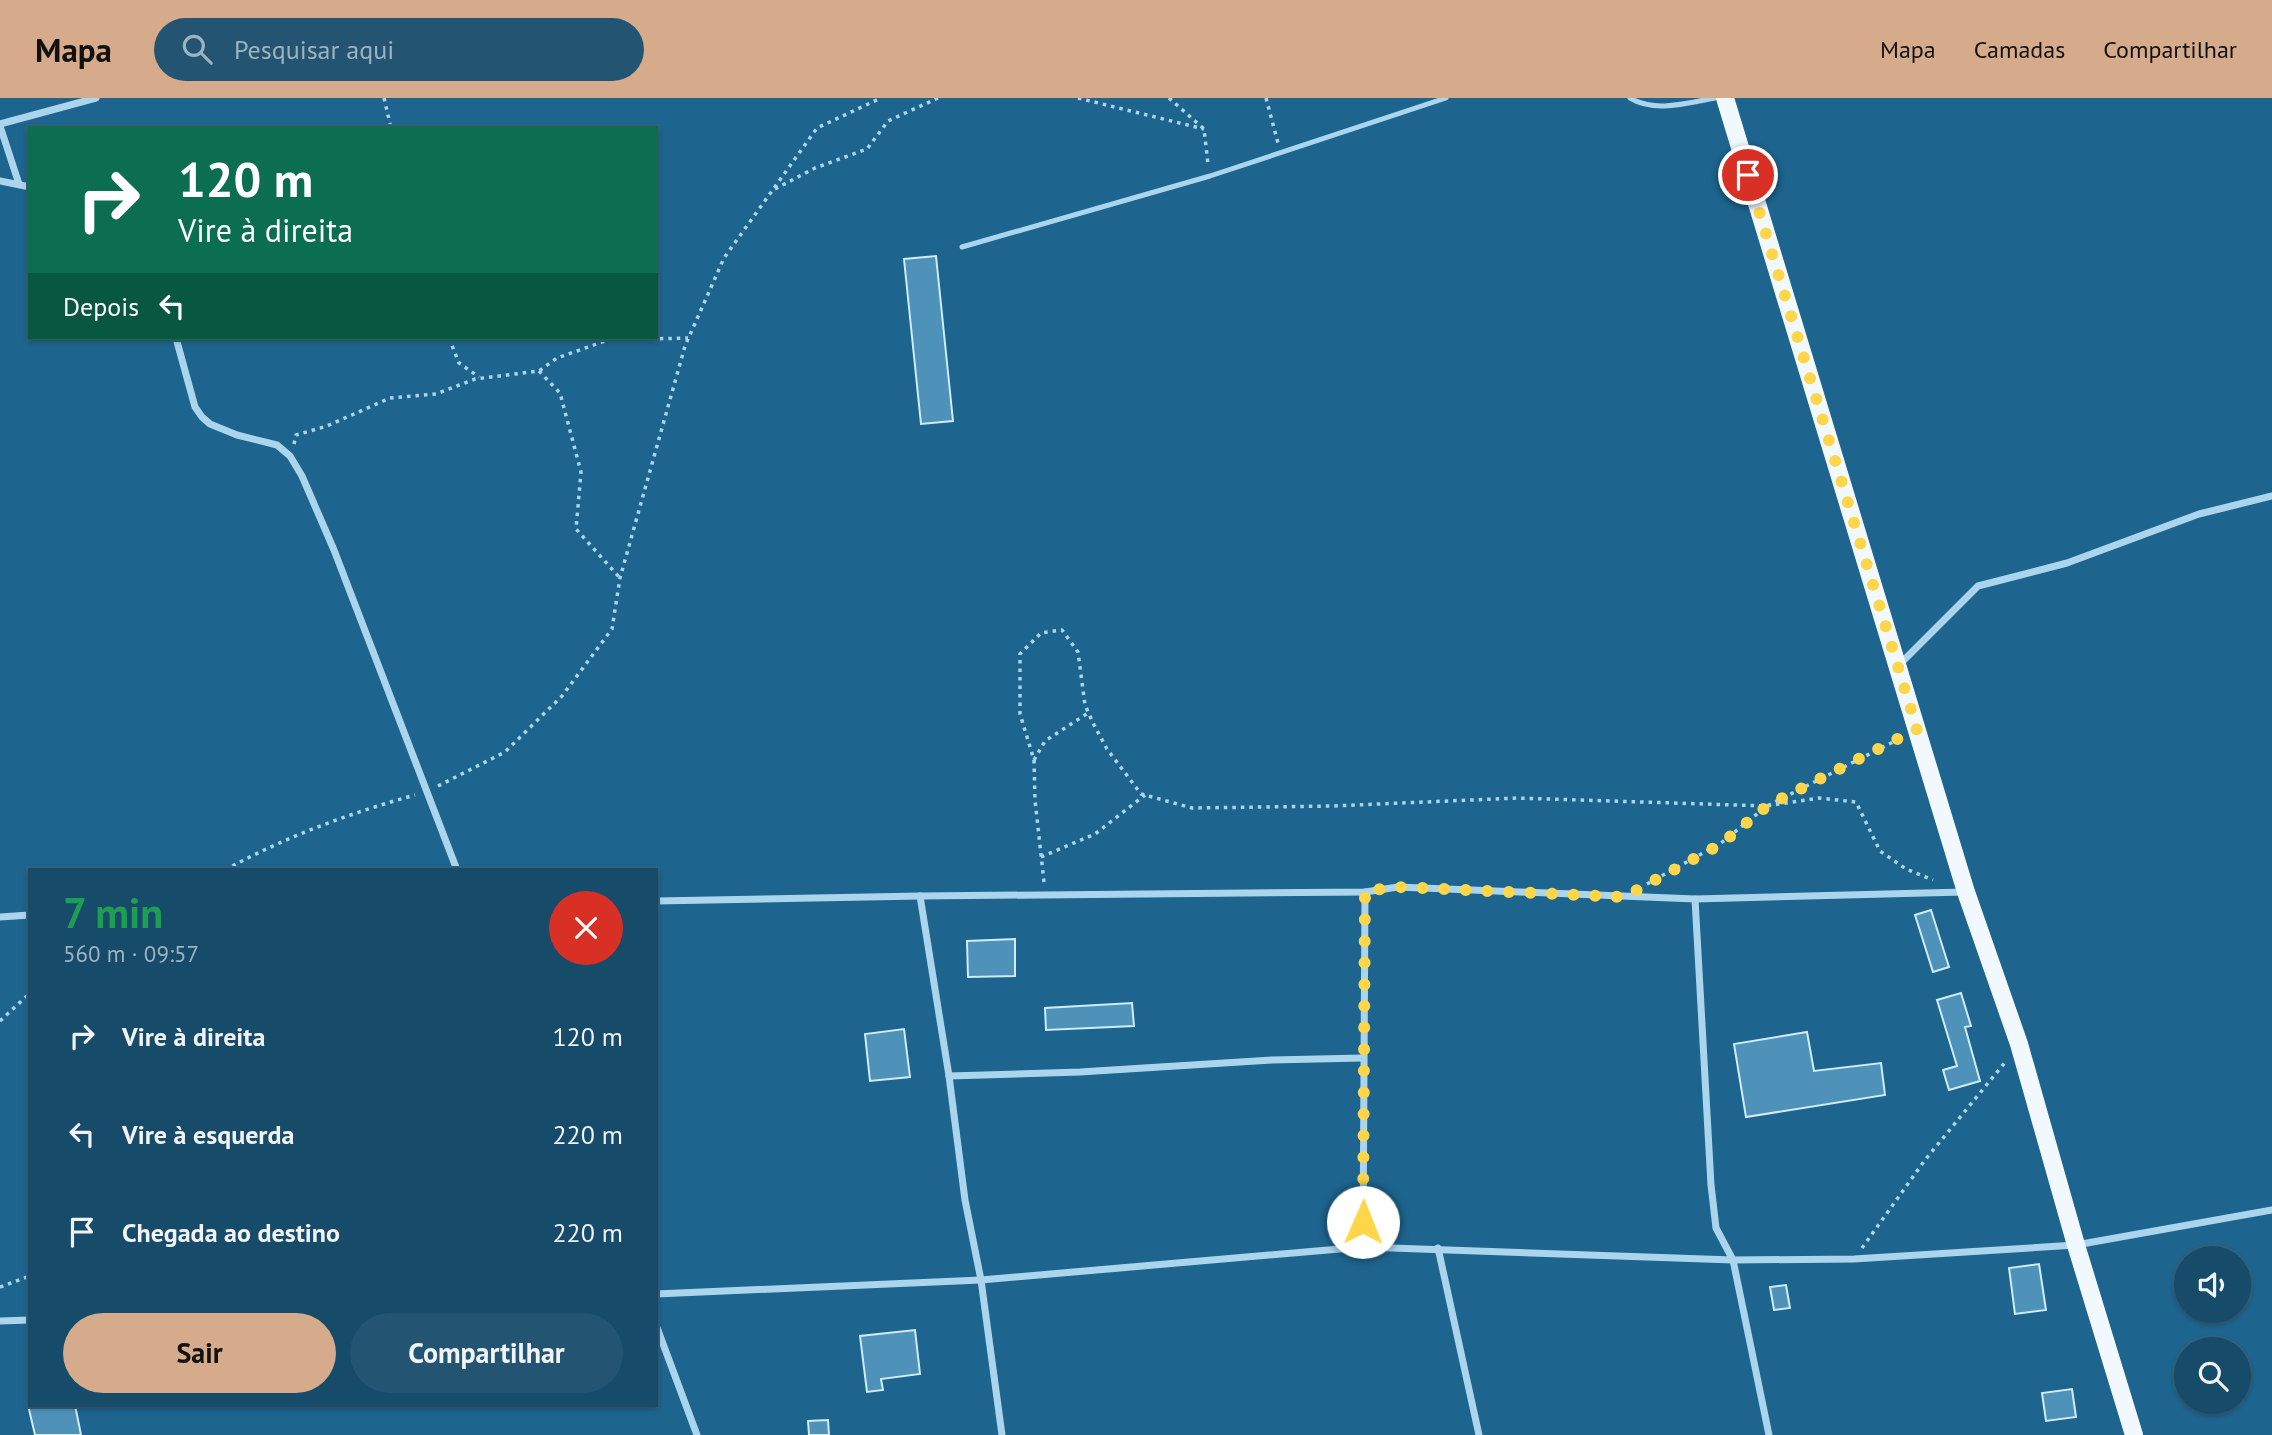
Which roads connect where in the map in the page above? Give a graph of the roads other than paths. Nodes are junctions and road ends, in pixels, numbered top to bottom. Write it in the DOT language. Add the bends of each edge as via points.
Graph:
graph roads {
  1 [pos="96,98"];
  2 [pos="1446,98"];
  3 [pos="1630,98"];
  4 [pos="1715,98"];
  5 [pos="1725,98"];
  6 [pos="0,125"];
  7 [pos="0,181"];
  8 [pos="19,184"];
  9 [pos="28,186"];
  10 [pos="962,247"];
  11 [pos="177,340"];
  12 [pos="2272,496"];
  13 [pos="1898,666"];
  14 [pos="456,868"];
  15 [pos="1365,891"];
  16 [pos="1966,892"];
  17 [pos="920,896"];
  18 [pos="1695,899"];
  19 [pos="658,901"];
  20 [pos="28,915"];
  21 [pos="0,917"];
  22 [pos="1363,1058"];
  23 [pos="949,1076"];
  24 [pos="2272,1210"];
  25 [pos="2076,1244"];
  26 [pos="1363,1247"];
  27 [pos="1438,1248"];
  28 [pos="1733,1260"];
  29 [pos="981,1280"];
  30 [pos="658,1294"];
  31 [pos="28,1320"];
  32 [pos="0,1321"];
  33 [pos="658,1330"];
  34 [pos="697,1435"];
  35 [pos="1002,1435"];
  36 [pos="1479,1435"];
  37 [pos="1769,1435"];
  38 [pos="2134,1435"];
  1 -- 6 [label="street"];
  2 -- 10 [label="lane" via="1209,176"];
  3 -- 4 [label="lane" via="1642,105 1672,106"];
  5 -- 13 [label="main road"];
  6 -- 8 [label="street"];
  7 -- 8 [label="street"];
  8 -- 9 [label="street"];
  11 -- 14 [label="street" via="195,407 202,417 237,435 277,445 302,476"];
  12 -- 13 [label="street" via="2199,514 2067,563 1978,586"];
  13 -- 16 [label="main road"];
  15 -- 17 [label="street"];
  15 -- 18 [label="street" via="1398,887"];
  15 -- 22 [label="street"];
  16 -- 18 [label="street"];
  16 -- 25 [label="main road" via="2019,1044"];
  17 -- 19 [label="street"];
  17 -- 23 [label="street"];
  18 -- 28 [label="street" via="1711,1185 1716,1228"];
  20 -- 21 [label="street"];
  22 -- 23 [label="street"];
  22 -- 26 [label="street"];
  23 -- 29 [label="street"];
  24 -- 25 [label="street"];
  25 -- 28 [label="street" via="1854,1259"];
  25 -- 38 [label="main road"];
  26 -- 27 [label="street"];
  26 -- 29 [label="street"];
  27 -- 28 [label="street"];
  27 -- 36 [label="street"];
  28 -- 37 [label="street"];
  29 -- 30 [label="street"];
  29 -- 35 [label="street"];
  31 -- 32 [label="street"];
  33 -- 34 [label="street"];
}
